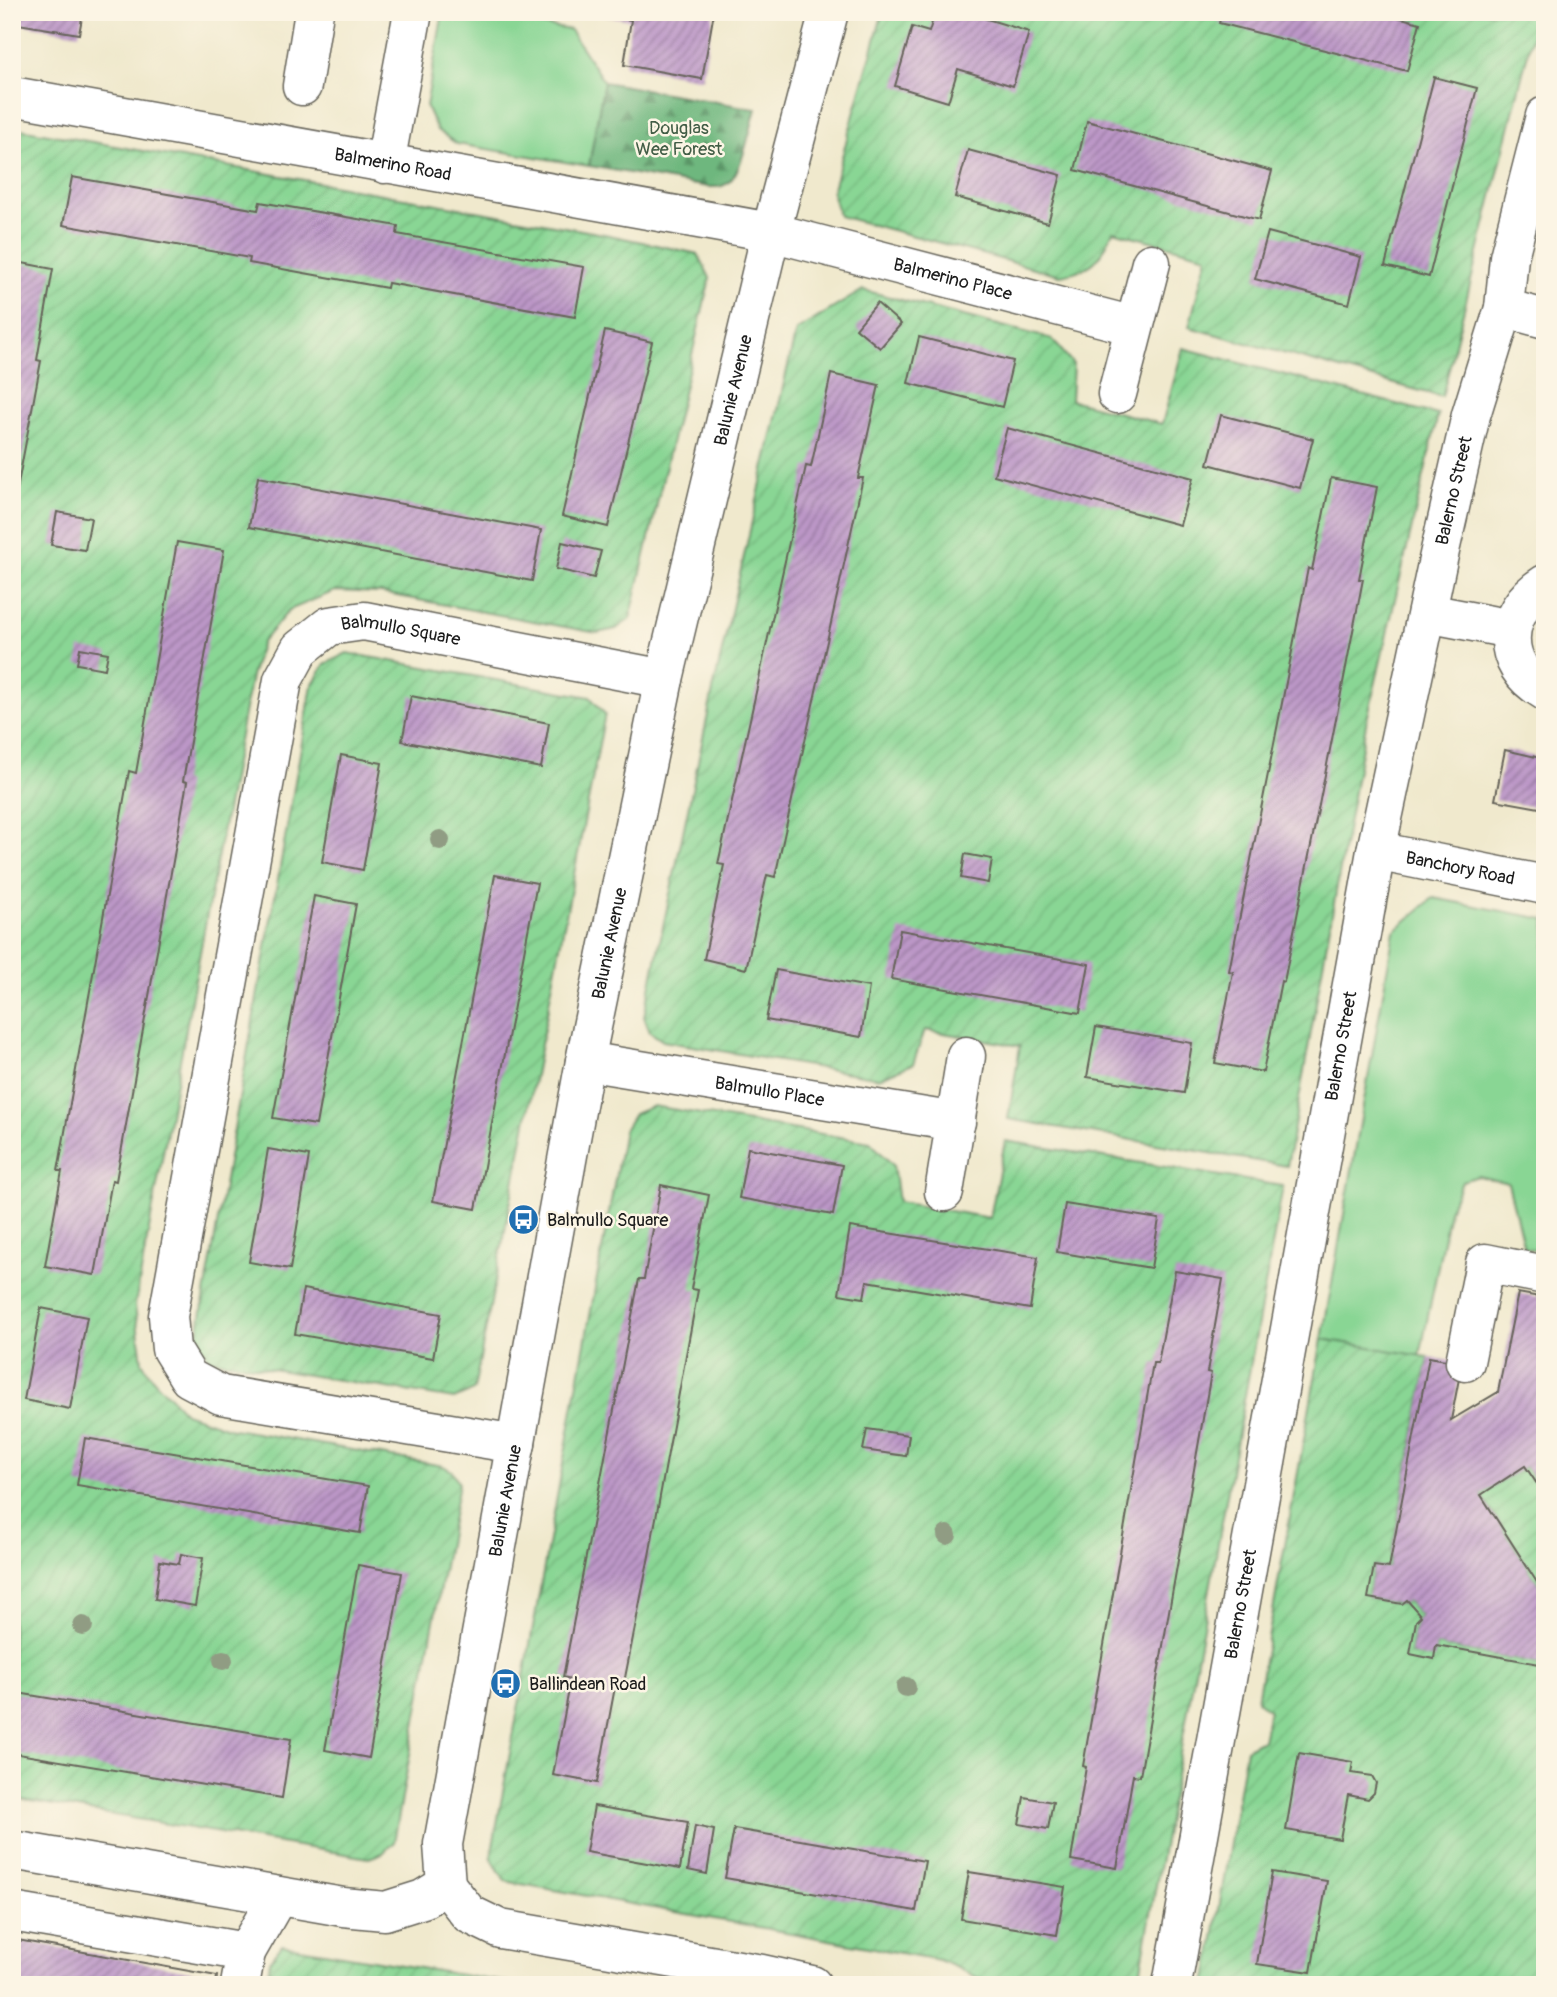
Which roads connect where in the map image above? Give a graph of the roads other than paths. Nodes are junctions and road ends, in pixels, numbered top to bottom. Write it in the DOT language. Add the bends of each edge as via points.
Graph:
graph roads {
  1 [pos="314,12"];
  2 [pos="413,12"];
  3 [pos="829,12"];
  4 [pos="302,86"];
  5 [pos="12,96"];
  6 [pos="1545,116"];
  7 [pos="385,164"];
  8 [pos="771,232"];
  9 [pos="1151,263"];
  10 [pos="1504,307"];
  11 [pos="1545,319"];
  12 [pos="1134,327"];
  13 [pos="1117,394"];
  14 [pos="1545,584"];
  15 [pos="1427,613"];
  16 [pos="1511,629"];
  17 [pos="664,679"];
  18 [pos="1545,691"];
  19 [pos="1376,851"];
  20 [pos="1545,885"];
  21 [pos="966,1056"];
  22 [pos="585,1061"];
  23 [pos="956,1122"];
  24 [pos="944,1192"];
  25 [pos="1545,1275"];
  26 [pos="1465,1362"];
  27 [pos="516,1444"];
  28 [pos="12,1850"];
  29 [pos="446,1885"];
  30 [pos="278,1896"];
  31 [pos="12,1912"];
  32 [pos="243,1968"];
  33 [pos="812,1985"];
  34 [pos="1172,1985"];
  1 -- 4 [label="street"];
  2 -- 7 [label="street"];
  3 -- 8 [label="street, Balunie Avenue"];
  5 -- 7 [label="street, Balmerino Road"];
  6 -- 10 [label="street, Balerno Street" via="1509,257"];
  7 -- 8 [label="street, Balmerino Road"];
  8 -- 12 [label="street, Balmerino Place"];
  8 -- 17 [label="street, Balunie Avenue"];
  9 -- 12 [label="street"];
  10 -- 11 [label="street"];
  10 -- 15 [label="street, Balerno Street" via="1471,415"];
  12 -- 13 [label="street"];
  14 -- 16 [label="street" via="1528,595"];
  15 -- 16 [label="street"];
  15 -- 19 [label="street, Balerno Street"];
  16 -- 18 [label="street" via="1512,650 1520,669"];
  17 -- 22 [label="street, Balunie Avenue"];
  17 -- 27 [label="street, Balmullo Square" via="364,621 329,626 300,649 283,680 168,1316 171,1349 189,1378 221,1395"];
  19 -- 20 [label="street, Banchory Road"];
  19 -- 34 [label="street, Balerno Street"];
  21 -- 23 [label="street"];
  22 -- 23 [label="street, Balmullo Place"];
  22 -- 27 [label="street, Balunie Avenue"];
  23 -- 24 [label="street"];
  25 -- 26 [label="street" via="1485,1264"];
  27 -- 29 [label="street, Balunie Avenue" via="443,1844"];
  28 -- 30 [label="street"];
  29 -- 30 [label="street" via="423,1899 385,1911"];
  29 -- 33 [label="street" via="469,1914 500,1929"];
  30 -- 32 [label="street"];
  31 -- 32 [label="street"];
}
